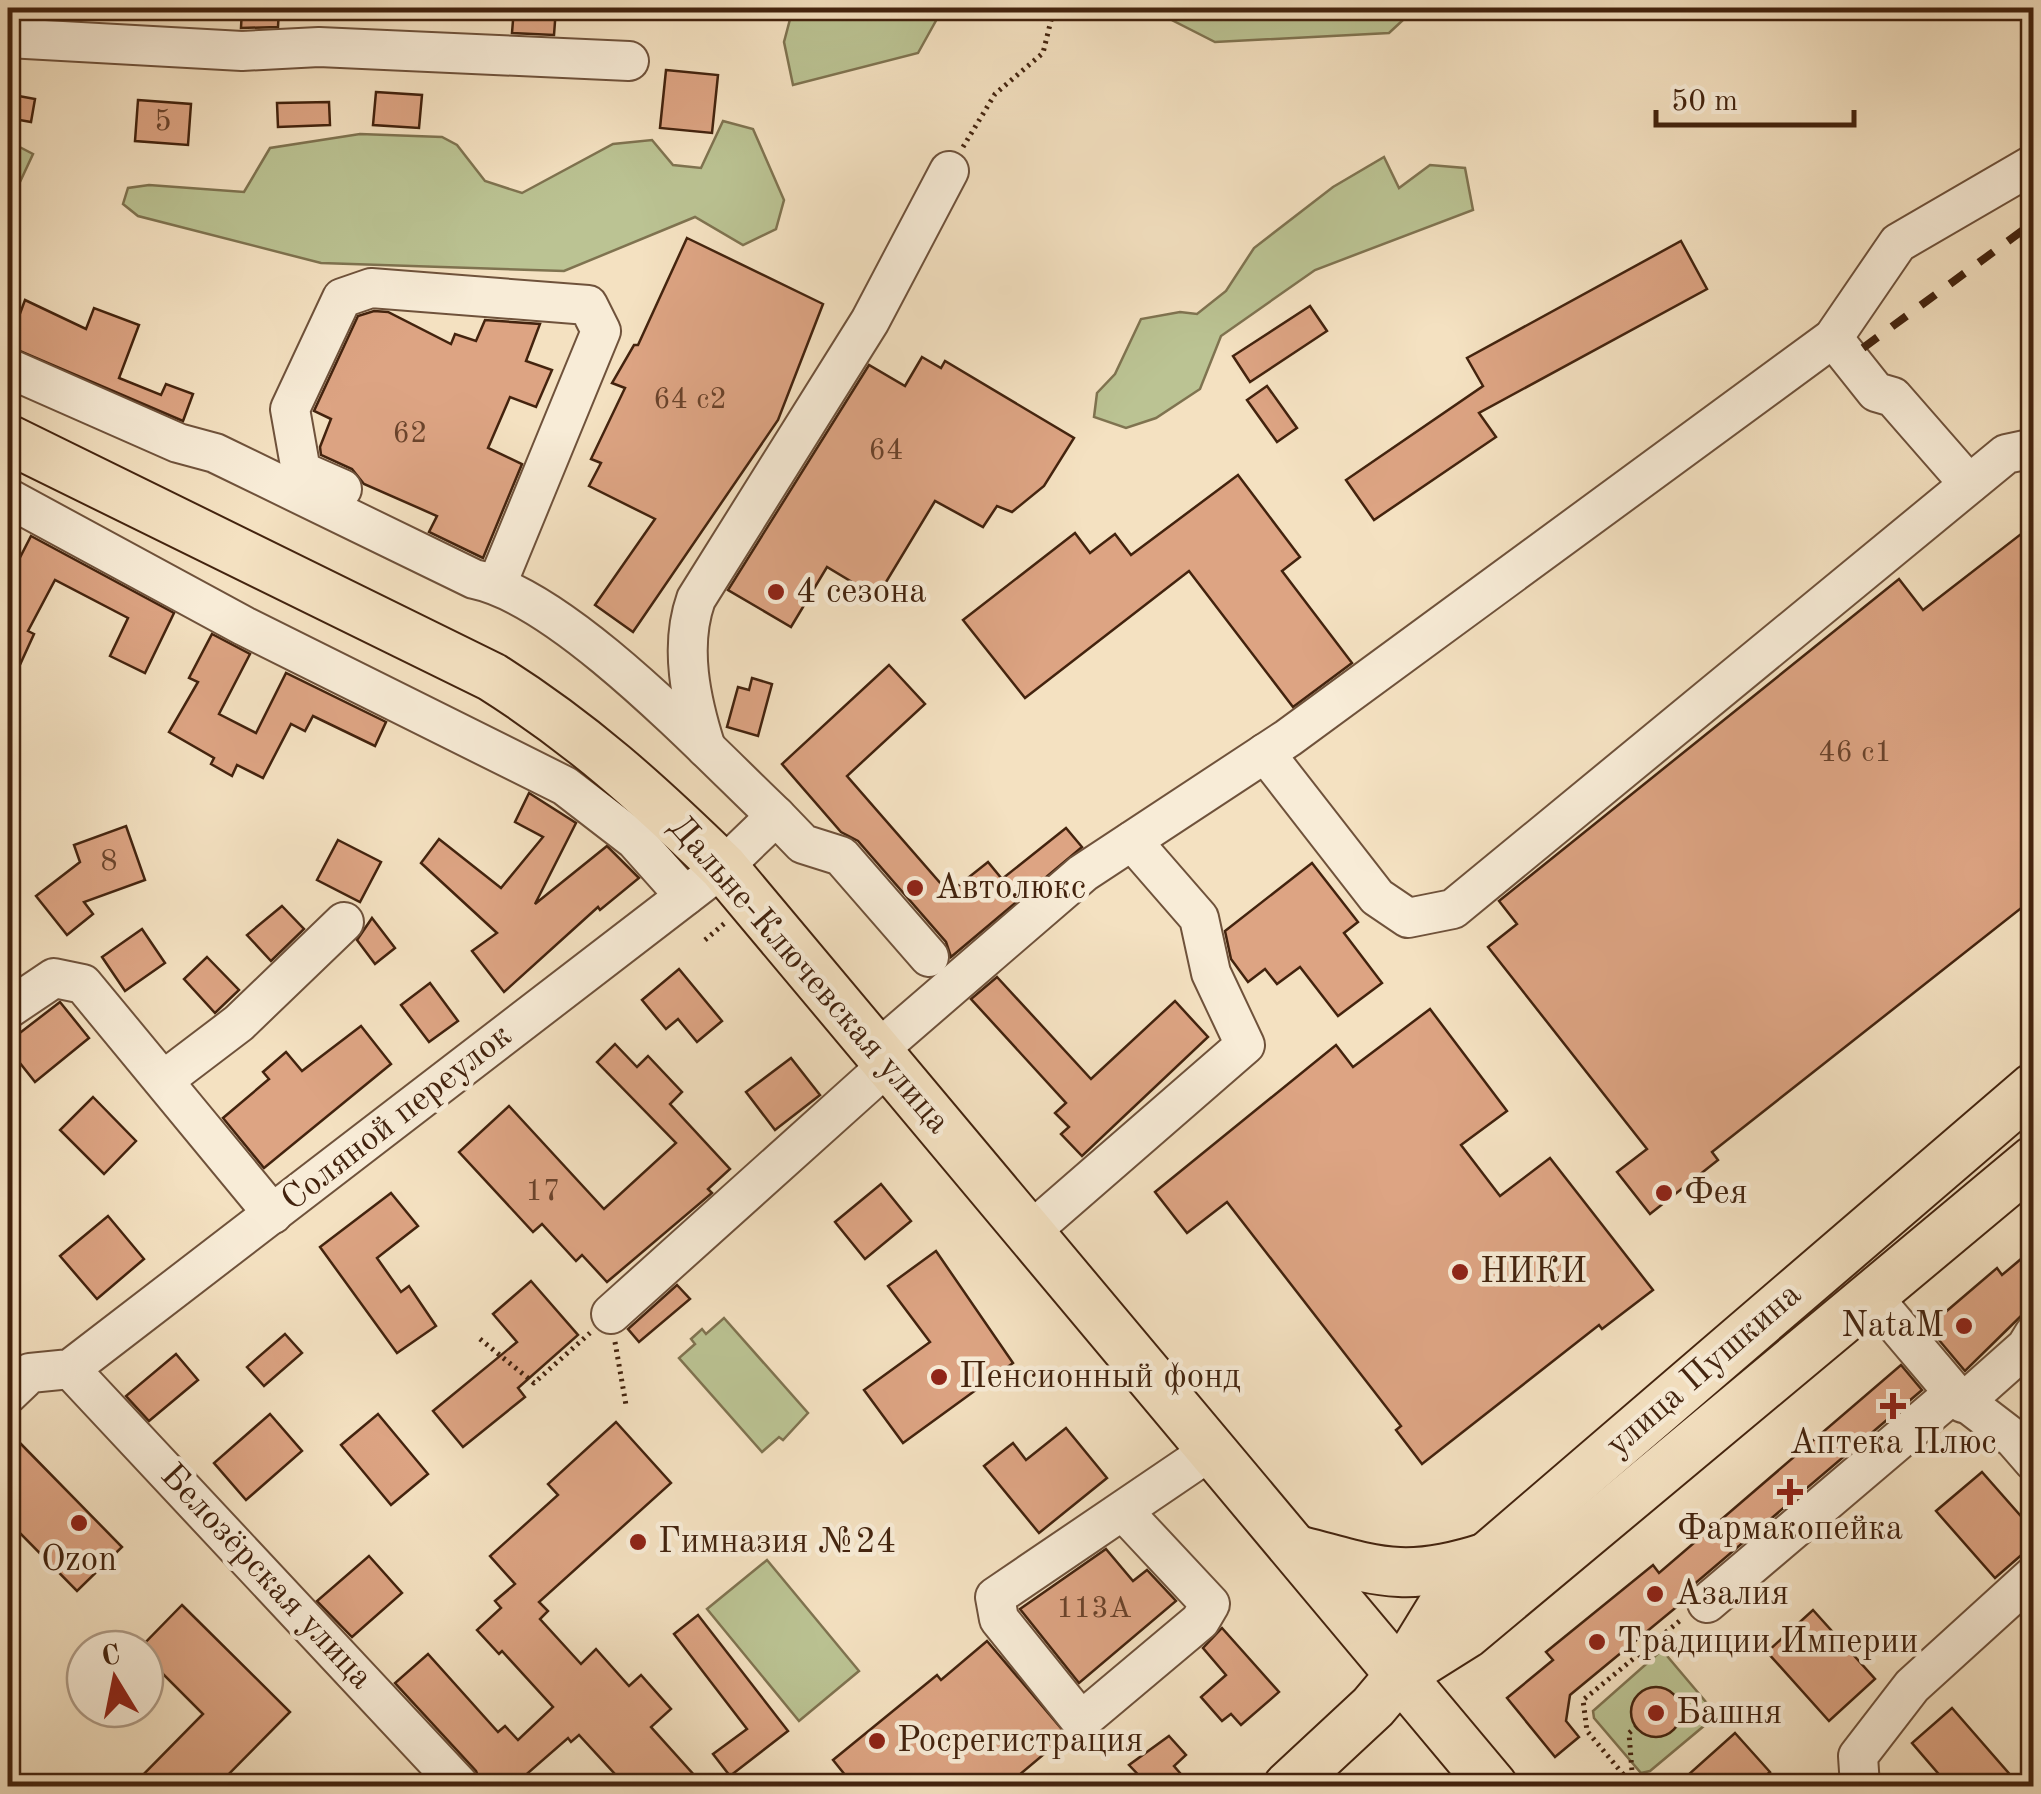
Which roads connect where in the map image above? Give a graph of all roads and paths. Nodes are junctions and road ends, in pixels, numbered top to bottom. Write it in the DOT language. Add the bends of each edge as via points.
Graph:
graph roads {
  1 [pos="1054,8"];
  2 [pos="59,24"];
  3 [pos="8,38"];
  4 [pos="630,62"];
  5 [pos="2034,164"];
  6 [pos="950,171"];
  7 [pos="1833,338"];
  8 [pos="8,368"];
  9 [pos="8,439"];
  10 [pos="2034,448"];
  11 [pos="1970,484"];
  12 [pos="11,511"];
  13 [pos="418,523"];
  14 [pos="497,584"];
  15 [pos="707,751"];
  16 [pos="1265,753"];
  17 [pos="776,816"];
  18 [pos="1132,841"];
  19 [pos="723,867"];
  20 [pos="686,896"];
  21 [pos="732,918"];
  22 [pos="344,922"];
  23 [pos="705,940"];
  24 [pos="929,957"];
  25 [pos="8,1009"];
  26 [pos="883,1057"];
  27 [pos="164,1080"];
  28 [pos="2034,1087"];
  29 [pos="2034,1160"];
  30 [pos="273,1214"];
  31 [pos="1031,1231"];
  32 [pos="1871,1294"];
  33 [pos="610,1314"];
  34 [pos="2034,1334"];
  35 [pos="480,1339"];
  36 [pos="70,1369"];
  37 [pos="8,1394"];
  38 [pos="1959,1398"];
  39 [pos="626,1405"];
  40 [pos="1212,1449"];
  41 [pos="2034,1462"];
  42 [pos="1123,1510"];
  43 [pos="1296,1550"];
  44 [pos="1487,1557"];
  45 [pos="2034,1575"];
  46 [pos="1707,1603"];
  47 [pos="1400,1675"];
  48 [pos="1636,1726"];
  49 [pos="460,1786"];
  50 [pos="1288,1786"];
  51 [pos="1493,1786"];
  52 [pos="1860,1786"];
  1 -- 6 [label="path" via="1043,53 994,94"];
  2 -- 3 [label="street"];
  2 -- 4 [label="street"];
  5 -- 7 [label="street" via="1898,243"];
  6 -- 15 [label="street" via="870,321 696,600 686,627 693,708"];
  7 -- 11 [label="street" via="1876,392 1893,397"];
  7 -- 16 [label="street"];
  8 -- 14 [label="street" via="178,443 216,453 474,579"];
  9 -- 19 [label="main road, Дальне-Ключевская улица" via="492,677 622,769"];
  10 -- 11 [label="street" via="2006,454"];
  11 -- 16 [label="street" via="1454,909 1408,918 1378,897"];
  12 -- 20 [label="street" via="565,786 636,840"];
  13 -- 14 [label="street" via="301,470 290,409 342,298 372,288 588,305 601,332"];
  14 -- 15 [label="street" via="601,652"];
  15 -- 17 [label="street"];
  16 -- 18 [label="street"];
  17 -- 19 [label="street, Соляной переулок"];
  17 -- 24 [label="street" via="803,844 841,856"];
  18 -- 26 [label="street" via="1083,873"];
  18 -- 31 [label="street" via="1199,918 1211,973 1245,1045"];
  19 -- 20 [label="street, Соляной переулок"];
  19 -- 26 [label="main road, Дальне-Ключевская улица"];
  20 -- 30 [label="street, Соляной переулок"];
  21 -- 23 [label="path"];
  22 -- 27 [label="street" via="240,1023"];
  25 -- 27 [label="street" via="54,978 83,984"];
  26 -- 31 [label="main road, Дальне-Ключевская улица"];
  26 -- 33 [label="street"];
  27 -- 30 [label="street"];
  28 -- 44 [label="main road, улица Пушкина"];
  29 -- 32 [label="main road, улица Пушкина"];
  30 -- 36 [label="street, Соляной переулок"];
  31 -- 40 [label="main road, Дальне-Ключевская улица"];
  32 -- 38 [label="street"];
  32 -- 47 [label="main road, улица Пушкина" via="1466,1634"];
  33 -- 35 [label="path" via="534,1383"];
  33 -- 39 [label="path"];
  34 -- 38 [label="street"];
  36 -- 37 [label="street" via="30,1373"];
  36 -- 49 [label="street, Белозёрская улица"];
  38 -- 41 [label="street"];
  38 -- 46 [label="street"];
  40 -- 42 [label="street"];
  40 -- 43 [label="main road, Дальне-Ключевская улица"];
  42 -- 42 [label="street" via="995,1597 998,1619 1081,1721 1200,1621 1210,1604"];
  43 -- 44 [label="main road" via="1415,1574"];
  43 -- 47 [label="main road, Дальне-Ключевская улица"];
  44 -- 47 [label="main road, улица Пушкина" via="1441,1608"];
  45 -- 52 [label="street" via="1912,1686 1858,1756"];
  46 -- 48 [label="path" via="1582,1700 1587,1731 1634,1786 1629,1733"];
  47 -- 50 [label="main road, улица Пушкина" via="1344,1738"];
  47 -- 51 [label="main road, Дальне-Ключевская улица"];
}
